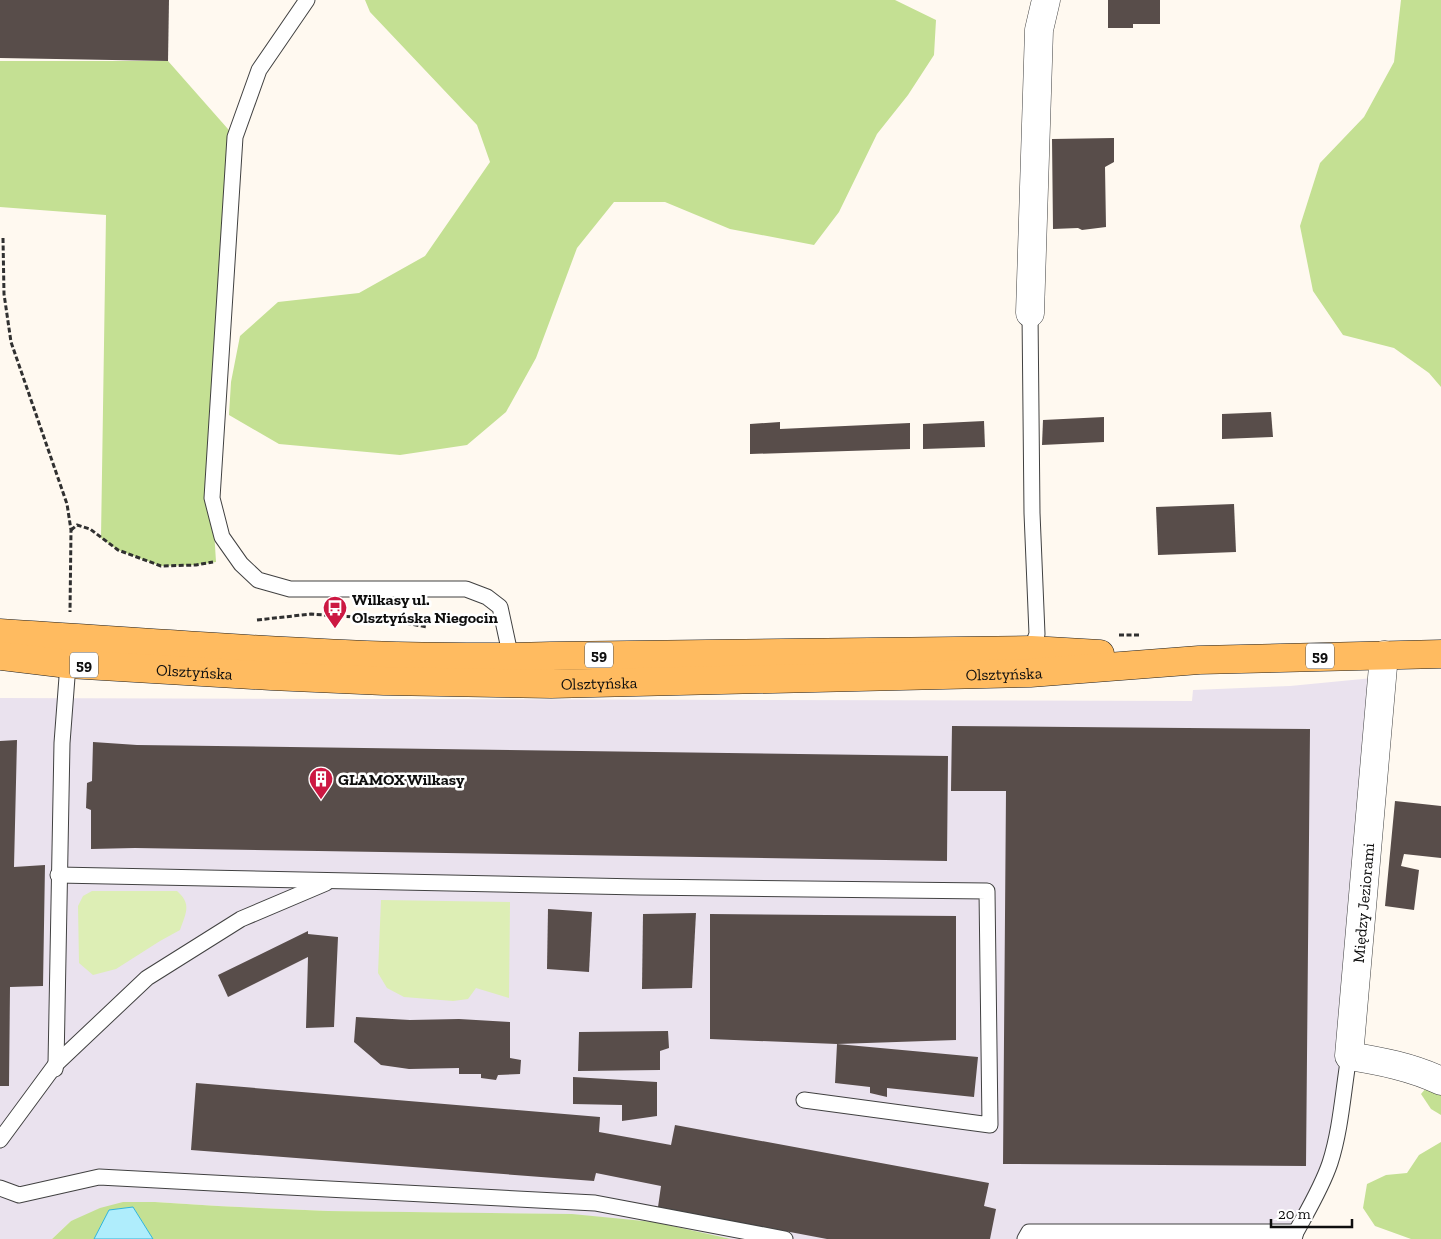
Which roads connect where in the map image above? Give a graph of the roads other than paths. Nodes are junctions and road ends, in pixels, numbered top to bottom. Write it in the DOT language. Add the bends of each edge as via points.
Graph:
graph roads {
  1 [pos="307,0"];
  2 [pos="1046,0"];
  3 [pos="1030,313"];
  4 [pos="0,633"];
  5 [pos="69,637"];
  6 [pos="1031,650"];
  7 [pos="1384,654"];
  8 [pos="1441,654"];
  9 [pos="0,656"];
  10 [pos="1198,660"];
  11 [pos="68,664"];
  12 [pos="512,671"];
  13 [pos="58,875"];
  14 [pos="332,880"];
  15 [pos="1349,1056"];
  16 [pos="55,1067"];
  17 [pos="1441,1081"];
  18 [pos="804,1100"];
  19 [pos="0,1140"];
  20 [pos="0,1188"];
  21 [pos="1295,1236"];
  22 [pos="785,1239"];
  23 [pos="1025,1239"];
  1 -- 12 [label="lane" via="259,70 235,137 212,498 222,536 240,564 258,580 290,589 466,589 487,597 500,607"];
  2 -- 3 [label="street" via="1039,30"];
  3 -- 6 [label="lane" via="1037,634"];
  4 -- 5 [label="main road, Olsztyńska / 59"];
  5 -- 11 [label="main road"];
  5 -- 12 [label="main road, Olsztyńska / 59"];
  6 -- 10 [label="main road, Olsztyńska / 59"];
  6 -- 12 [label="main road, Olsztyńska / 59" via="551,656"];
  7 -- 8 [label="main road, Olsztyńska / 59"];
  7 -- 10 [label="main road, Olsztyńska / 59"];
  7 -- 15 [label="street, Między Jeziorami"];
  9 -- 11 [label="main road, Olsztyńska / 59"];
  10 -- 12 [label="main road, Olsztyńska / 59" via="1030,673"];
  11 -- 12 [label="main road, Olsztyńska / 59" via="374,681"];
  11 -- 13 [label="lane"];
  13 -- 14 [label="lane"];
  13 -- 16 [label="lane"];
  14 -- 16 [label="lane" via="241,919 147,978"];
  14 -- 18 [label="lane" via="987,891 990,1125"];
  15 -- 17 [label="street" via="1384,1062"];
  15 -- 21 [label="lane" via="1330,1162"];
  16 -- 19 [label="lane"];
  20 -- 22 [label="lane" via="19,1195 99,1176 595,1203"];
  21 -- 23 [label="lane" via="1029,1232"];
}
